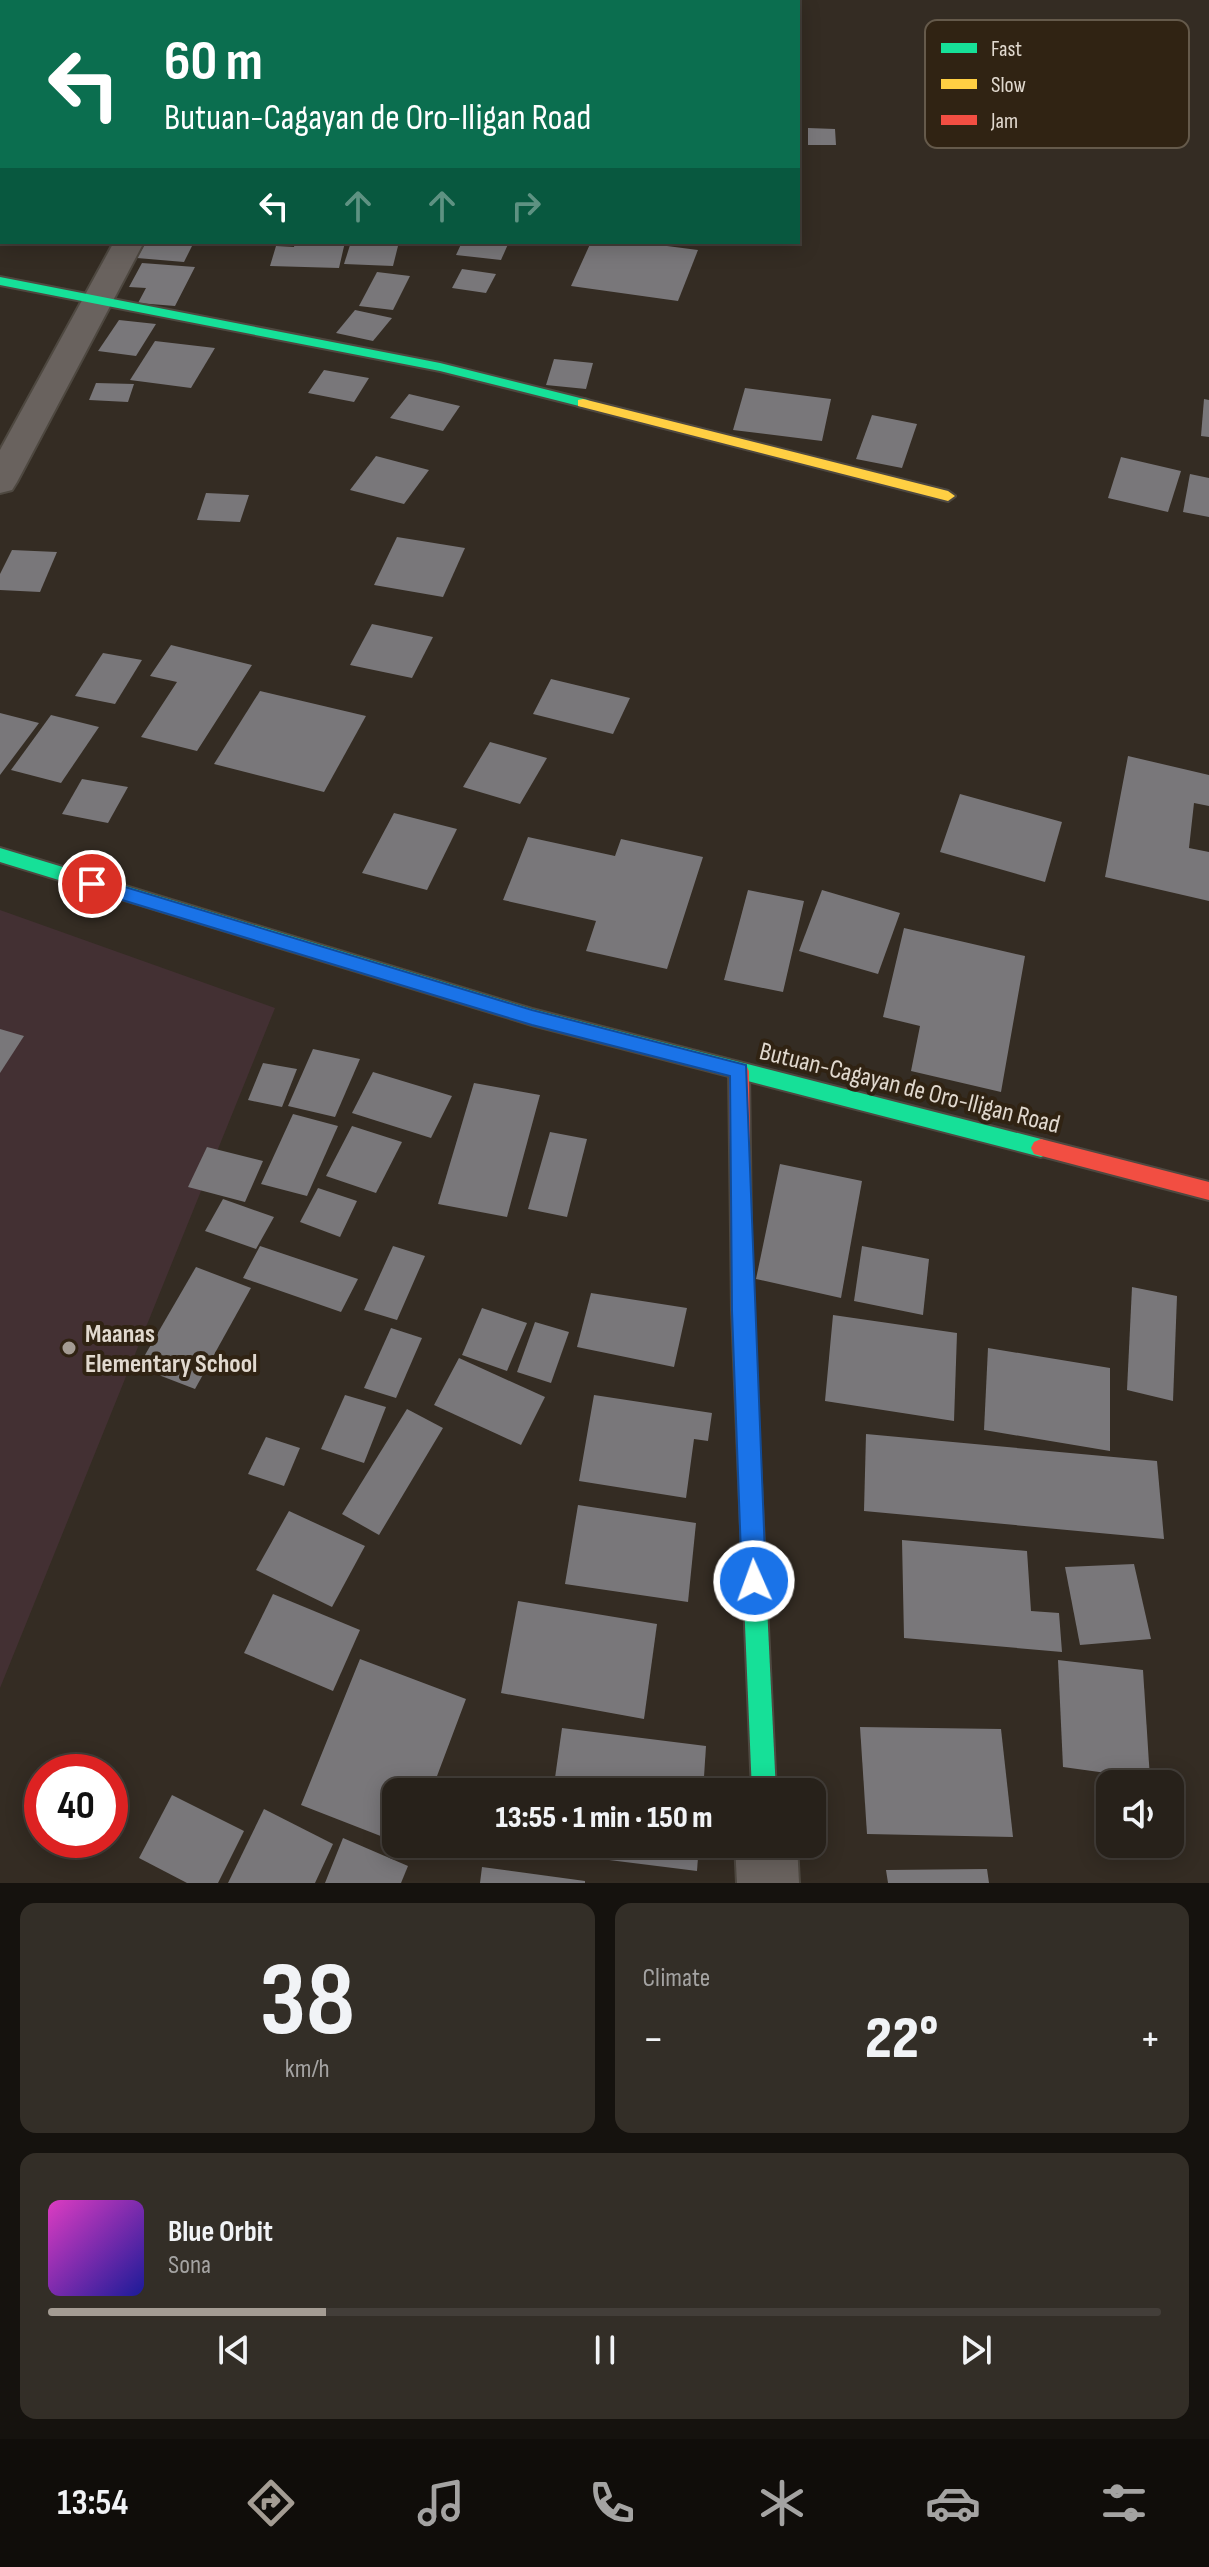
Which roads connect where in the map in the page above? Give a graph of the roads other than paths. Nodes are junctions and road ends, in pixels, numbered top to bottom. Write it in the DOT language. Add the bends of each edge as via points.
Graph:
graph roads {
  1 [pos="128,244"];
  2 [pos="0,281"];
  3 [pos="97,302"];
  4 [pos="11,436"];
  5 [pos="0,482"];
  6 [pos="948,496"];
  7 [pos="0,855"];
  8 [pos="739,1071"];
  9 [pos="1209,1191"];
  10 [pos="763,1778"];
  11 [pos="767,1858"];
  12 [pos="768,1883"];
  1 -- 3 [label="street"];
  2 -- 3 [label="main road"];
  3 -- 4 [label="street"];
  3 -- 6 [label="main road" via="440,367"];
  4 -- 5 [label="street"];
  7 -- 8 [label="main road, Butuan-Cagayan de Oro-Iligan Road" via="532,1017"];
  8 -- 9 [label="main road, Butuan-Cagayan de Oro-Iligan Road"];
  8 -- 10 [label="main road" via="742,1311"];
  11 -- 12 [label="street"];
}
